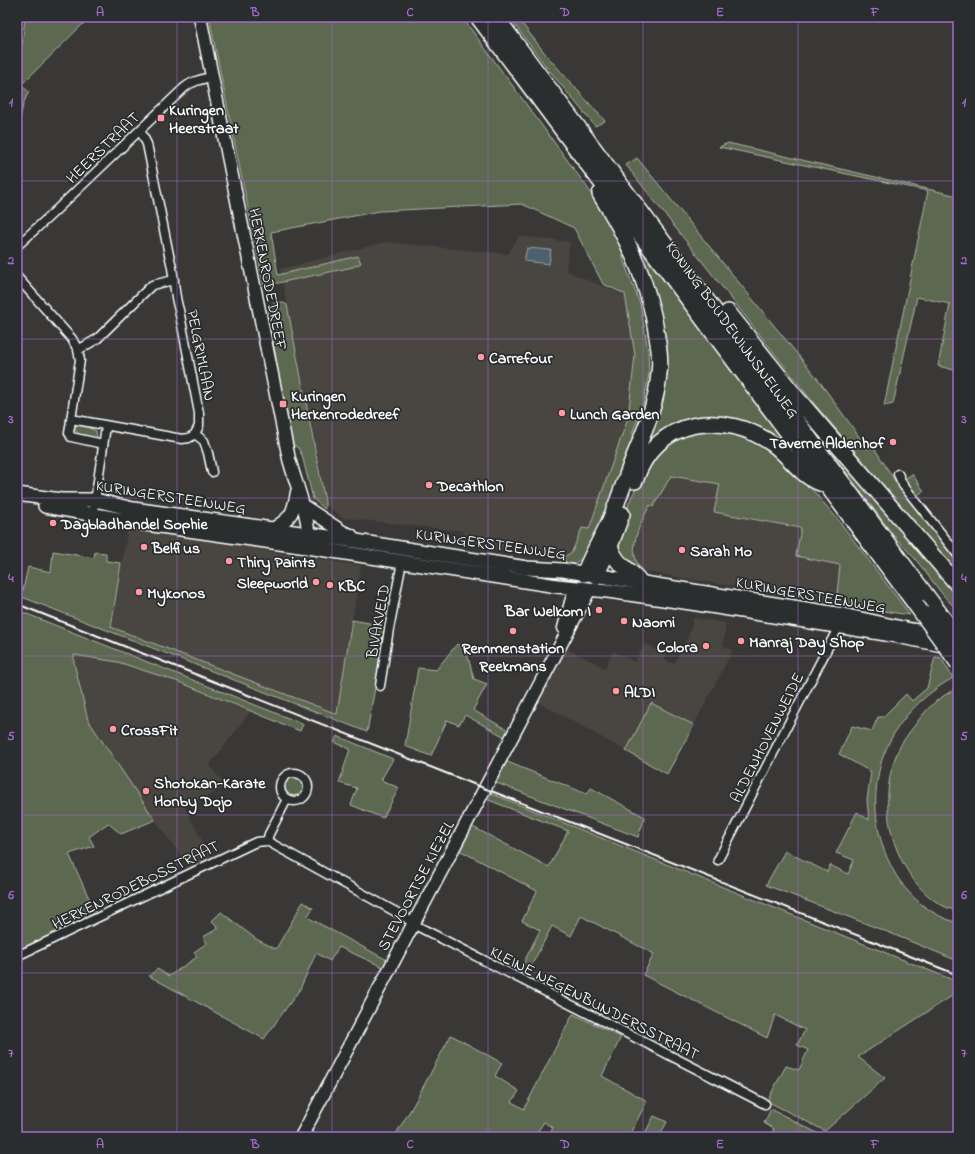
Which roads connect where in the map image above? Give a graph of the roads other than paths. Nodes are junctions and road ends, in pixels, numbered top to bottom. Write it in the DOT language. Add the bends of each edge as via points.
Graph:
graph roads {
  1 [pos="200,17"];
  2 [pos="478,17"];
  3 [pos="496,17"];
  4 [pos="212,77"];
  5 [pos="140,130"];
  6 [pos="575,146"];
  7 [pos="17,246"];
  8 [pos="676,258"];
  9 [pos="17,277"];
  10 [pos="174,280"];
  11 [pos="78,350"];
  12 [pos="71,419"];
  13 [pos="106,426"];
  14 [pos="195,434"];
  15 [pos="103,444"];
  16 [pos="212,472"];
  17 [pos="898,474"];
  18 [pos="826,485"];
  19 [pos="297,489"];
  20 [pos="17,494"];
  21 [pos="95,500"];
  22 [pos="17,502"];
  23 [pos="302,504"];
  24 [pos="93,515"];
  25 [pos="273,529"];
  26 [pos="309,534"];
  27 [pos="356,541"];
  28 [pos="610,546"];
  29 [pos="307,547"];
  30 [pos="958,555"];
  31 [pos="402,562"];
  32 [pos="590,580"];
  33 [pos="641,583"];
  34 [pos="958,585"];
  35 [pos="576,588"];
  36 [pos="839,626"];
  37 [pos="958,638"];
  38 [pos="958,648"];
  39 [pos="558,649"];
  40 [pos="958,663"];
  41 [pos="380,686"];
  42 [pos="287,799"];
  43 [pos="267,841"];
  44 [pos="718,860"];
  45 [pos="414,924"];
  46 [pos="17,956"];
  47 [pos="765,1104"];
  48 [pos="305,1136"];
  1 -- 4 [label="main road, HERKENRODEDREEF"];
  2 -- 6 [label="highway, KONING BOUDEWIJNSNELWEG"];
  3 -- 8 [label="highway, KONING BOUDEWIJNSNELWEG"];
  4 -- 5 [label="street, HEERSTRAAT" via="188,85"];
  4 -- 19 [label="main road, HERKENRODEDREEF" via="287,452"];
  5 -- 7 [label="street, HEERSTRAAT"];
  5 -- 10 [label="street, PELGRIMLAAN" via="146,144"];
  6 -- 18 [label="highway, KONING BOUDEWIJNSNELWEG"];
  6 -- 32 [label="highway" via="583,168 632,250 655,321 660,371 647,423 609,521"];
  8 -- 34 [label="highway" via="689,264 796,397"];
  8 -- 37 [label="highway, KONING BOUDEWIJNSNELWEG, bridge"];
  9 -- 11 [label="street" via="72,339"];
  10 -- 11 [label="street" via="152,285 97,339"];
  10 -- 14 [label="street, PELGRIMLAAN" via="175,298 180,310 199,413 199,426"];
  11 -- 12 [label="street" via="80,360"];
  12 -- 13 [label="street"];
  12 -- 15 [label="street" via="71,437"];
  13 -- 14 [label="street" via="182,439"];
  13 -- 15 [label="street"];
  14 -- 16 [label="street" via="204,441"];
  15 -- 21 [label="street"];
  17 -- 30 [label="street" via="903,485"];
  18 -- 28 [label="highway" via="813,481 775,446 746,429 707,422 686,427 658,443 647,456 639,470"];
  18 -- 40 [label="highway, KONING BOUDEWIJNSNELWEG, bridge"];
  19 -- 23 [label="main road, HERKENRODEDREEF"];
  19 -- 25 [label="main road" via="293,511 286,521"];
  20 -- 21 [label="main road, KURINGERSTEENWEG" via="61,500"];
  21 -- 24 [label="street"];
  21 -- 25 [label="main road, KURINGERSTEENWEG" via="133,509"];
  22 -- 24 [label="main road, KURINGERSTEENWEG"];
  23 -- 26 [label="main road, HERKENRODEDREEF"];
  23 -- 27 [label="main road" via="351,535"];
  24 -- 29 [label="main road, KURINGERSTEENWEG"];
  25 -- 26 [label="main road, KURINGERSTEENWEG"];
  26 -- 27 [label="main road, KURINGERSTEENWEG"];
  26 -- 29 [label="main road, HERKENRODEDREEF"];
  27 -- 32 [label="main road, KURINGERSTEENWEG" via="527,568 563,570"];
  28 -- 32 [label="highway"];
  28 -- 33 [label="highway" via="613,556"];
  29 -- 31 [label="main road, KURINGERSTEENWEG"];
  31 -- 35 [label="main road, KURINGERSTEENWEG"];
  31 -- 41 [label="street, BIVAKVELD"];
  32 -- 33 [label="main road, KURINGERSTEENWEG"];
  32 -- 35 [label="main road, STEVOORTSE KIEZEL"];
  32 -- 36 [label="main road, KURINGERSTEENWEG" via="691,603"];
  32 -- 39 [label="main road, STEVOORTSE KIEZEL"];
  33 -- 37 [label="main road, KURINGERSTEENWEG" via="843,615"];
  35 -- 39 [label="main road, STEVOORTSE KIEZEL"];
  36 -- 38 [label="main road, KURINGERSTEENWEG"];
  36 -- 44 [label="street, ALDENHOVENWEIDE"];
  39 -- 45 [label="main road, STEVOORTSE KIEZEL"];
  42 -- 43 [label="street"];
  43 -- 45 [label="street"];
  43 -- 46 [label="street, HERKENRODEBOSSTRAAT" via="256,842"];
  45 -- 47 [label="street, KLEINE NEGENBUNDERSSTRAAT"];
  45 -- 48 [label="main road, STEVOORTSE KIEZEL"];
}
